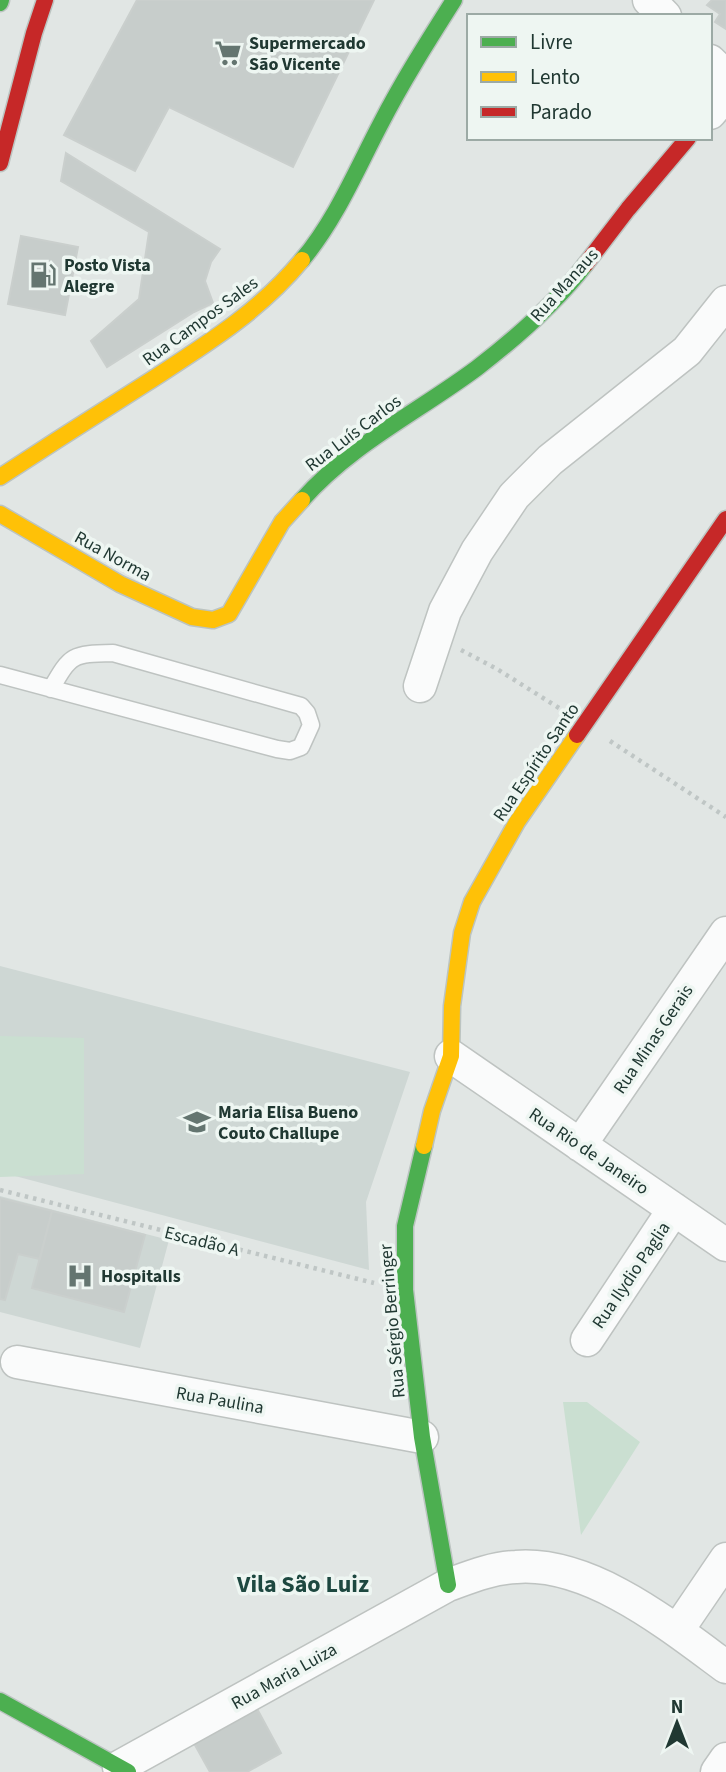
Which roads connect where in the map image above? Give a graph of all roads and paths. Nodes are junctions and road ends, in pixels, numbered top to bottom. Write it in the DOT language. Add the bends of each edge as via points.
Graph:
graph roads {
  1 [pos="45,0"];
  2 [pos="454,0"];
  3 [pos="649,0"];
  4 [pos="663,14"];
  5 [pos="712,63"];
  6 [pos="726,77"];
  7 [pos="726,94"];
  8 [pos="712,111"];
  9 [pos="686,140"];
  10 [pos="0,163"];
  11 [pos="726,302"];
  12 [pos="418,409"];
  13 [pos="0,477"];
  14 [pos="0,514"];
  15 [pos="726,519"];
  16 [pos="213,620"];
  17 [pos="0,675"];
  18 [pos="419,686"];
  19 [pos="51,690"];
  20 [pos="726,933"];
  21 [pos="451,1056"];
  22 [pos="580,1145"];
  23 [pos="0,1190"];
  24 [pos="674,1209"];
  25 [pos="726,1245"];
  26 [pos="405,1290"];
  27 [pos="587,1340"];
  28 [pos="17,1363"];
  29 [pos="422,1437"];
  30 [pos="726,1559"];
  31 [pos="448,1585"];
  32 [pos="677,1631"];
  33 [pos="726,1667"];
  34 [pos="0,1701"];
  35 [pos="726,1759"];
  36 [pos="124,1769"];
  37 [pos="717,1772"];
  1 -- 10 [label="street"];
  2 -- 13 [label="street, Rua Campos Sales" via="404,79 321,234 283,283 213,340"];
  3 -- 4 [label="street"];
  5 -- 6 [label="street"];
  7 -- 8 [label="street"];
  9 -- 12 [label="street, Rua Manaus" via="542,313 477,368"];
  11 -- 18 [label="street" via="687,351 550,460 514,496 445,611"];
  12 -- 16 [label="street, Rua Luís Carlos" via="314,486 282,522 229,614"];
  14 -- 16 [label="street, Rua Norma" via="120,584 192,617"];
  15 -- 21 [label="street, Rua Espírito Santo" via="487,872 462,933"];
  17 -- 19 [label="lane"];
  19 -- 19 [label="lane" via="290,751 301,747 311,725 301,706 113,653 82,654 67,661"];
  20 -- 22 [label="street, Rua Minas Gerais"];
  21 -- 22 [label="street, Rua Rio de Janeiro"];
  21 -- 26 [label="street, Rua Sérgio Berringer" via="410,1197 403,1250"];
  22 -- 24 [label="street, Rua Rio de Janeiro"];
  23 -- 26 [label="path, Escadão A"];
  24 -- 25 [label="street, Rua Rio de Janeiro"];
  24 -- 27 [label="street, Rua Ilydio Paglia"];
  26 -- 29 [label="street, Rua Sérgio Berringer"];
  28 -- 29 [label="street, Rua Paulina"];
  29 -- 31 [label="street, Rua Sérgio Berringer"];
  30 -- 32 [label="street"];
  31 -- 32 [label="street, Rua Maria Luiza" via="481,1573 543,1567 602,1585"];
  31 -- 36 [label="street, Rua Maria Luiza"];
  32 -- 33 [label="street, Rua Maria Luiza"];
  34 -- 36 [label="street"];
  35 -- 37 [label="street"];
}
